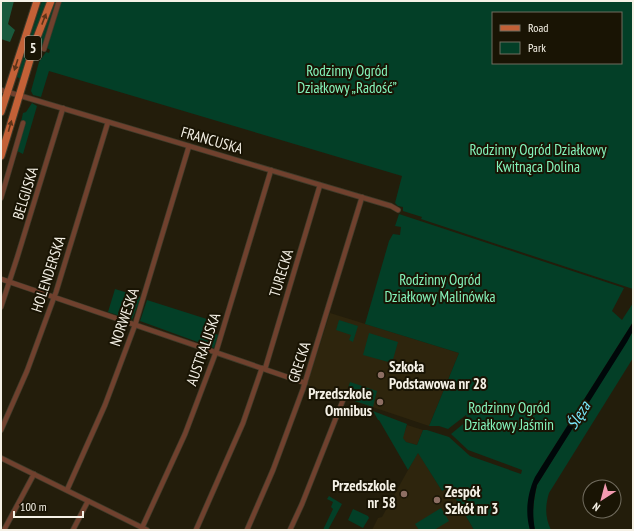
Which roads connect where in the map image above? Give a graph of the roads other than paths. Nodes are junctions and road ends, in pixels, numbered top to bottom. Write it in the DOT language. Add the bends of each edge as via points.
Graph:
graph roads {
  1 [pos="37,1"];
  2 [pos="51,1"];
  3 [pos="59,1"];
  4 [pos="44,49"];
  5 [pos="4,91"];
  6 [pos="19,96"];
  7 [pos="63,108"];
  8 [pos="1,112"];
  9 [pos="108,122"];
  10 [pos="22,123"];
  11 [pos="189,146"];
  12 [pos="1,156"];
  13 [pos="271,170"];
  14 [pos="320,184"];
  15 [pos="362,197"];
  16 [pos="1,198"];
  17 [pos="398,210"];
  18 [pos="1,279"];
  19 [pos="10,282"];
  20 [pos="54,297"];
  21 [pos="1,308"];
  22 [pos="135,325"];
  23 [pos="216,352"];
  24 [pos="263,368"];
  25 [pos="305,383"];
  26 [pos="343,400"];
  27 [pos="1,430"];
  28 [pos="1,458"];
  29 [pos="34,474"];
  30 [pos="67,490"];
  31 [pos="88,501"];
  32 [pos="144,529"];
  33 [pos="4,530"];
  34 [pos="73,530"];
  35 [pos="196,530"];
  36 [pos="247,530"];
  37 [pos="290,530"];
  1 -- 5 [label="main road, 5, one-way"];
  6 -- 2 [label="main road, 5, one-way"];
  3 -- 4 [label="street"];
  5 -- 6 [label="street, FRANCUSKA"];
  5 -- 8 [label="main road, 5"];
  6 -- 7 [label="street, FRANCUSKA"];
  12 -- 6 [label="main road, 5, one-way"];
  7 -- 9 [label="street, FRANCUSKA"];
  7 -- 19 [label="street, BELGIJSKA"];
  9 -- 11 [label="street, FRANCUSKA"];
  9 -- 20 [label="street, HOLENDERSKA"];
  10 -- 16 [label="street"];
  11 -- 13 [label="street, FRANCUSKA"];
  11 -- 22 [label="street, NORWESKA"];
  13 -- 14 [label="street, FRANCUSKA"];
  13 -- 23 [label="street, AUSTRALIJSKA"];
  14 -- 15 [label="street, FRANCUSKA"];
  14 -- 24 [label="street, TURECKA"];
  15 -- 17 [label="street, FRANCUSKA"];
  15 -- 25 [label="street, GRECKA"];
  18 -- 19 [label="street"];
  19 -- 20 [label="street"];
  19 -- 21 [label="street, BELGIJSKA"];
  20 -- 22 [label="street"];
  20 -- 27 [label="street, HOLENDERSKA" via="27,371"];
  22 -- 23 [label="street"];
  22 -- 30 [label="street, NORWESKA" via="107,399"];
  23 -- 24 [label="street"];
  23 -- 32 [label="street, AUSTRALIJSKA" via="185,434"];
  24 -- 25 [label="street"];
  24 -- 35 [label="street, TURECKA" via="243,423"];
  25 -- 36 [label="street, GRECKA" via="273,470"];
  26 -- 37 [label="street"];
  28 -- 29 [label="street"];
  29 -- 30 [label="street"];
  29 -- 33 [label="street"];
  30 -- 31 [label="street"];
  31 -- 32 [label="street"];
  31 -- 34 [label="street"];
}
